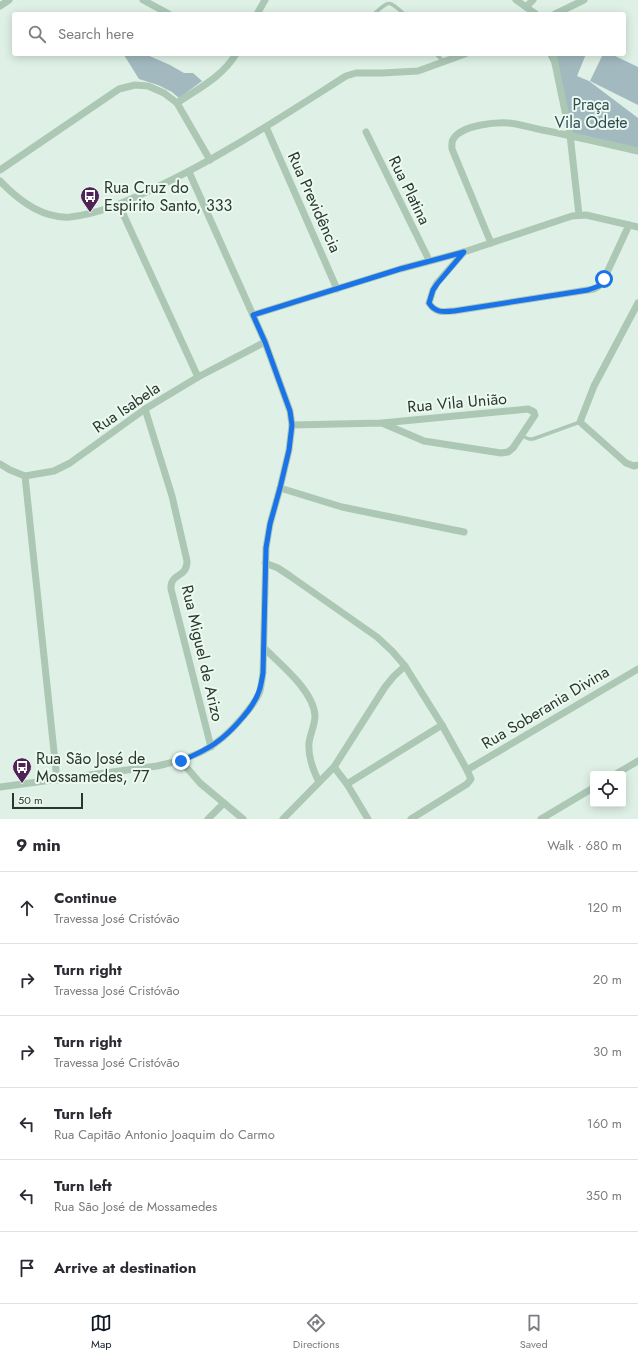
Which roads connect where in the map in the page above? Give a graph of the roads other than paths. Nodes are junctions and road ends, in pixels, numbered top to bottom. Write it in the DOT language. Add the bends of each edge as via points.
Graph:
graph roads {
  1 [pos="10,0"];
  2 [pos="143,0"];
  3 [pos="265,0"];
  4 [pos="516,0"];
  5 [pos="532,0"];
  6 [pos="582,0"];
  7 [pos="0,6"];
  8 [pos="526,7"];
  9 [pos="165,12"];
  10 [pos="258,12"];
  11 [pos="376,12"];
  12 [pos="401,12"];
  13 [pos="533,12"];
  14 [pos="559,12"];
  15 [pos="235,56"];
  16 [pos="438,56"];
  17 [pos="460,56"];
  18 [pos="553,56"];
  19 [pos="444,62"];
  20 [pos="177,103"];
  21 [pos="266,127"];
  22 [pos="366,132"];
  23 [pos="570,135"];
  24 [pos="638,151"];
  25 [pos="210,160"];
  26 [pos="0,170"];
  27 [pos="189,172"];
  28 [pos="0,181"];
  29 [pos="119,205"];
  30 [pos="578,215"];
  31 [pos="629,225"];
  32 [pos="638,227"];
  33 [pos="491,243"];
  34 [pos="464,252"];
  35 [pos="429,260"];
  36 [pos="337,288"];
  37 [pos="638,303"];
  38 [pos="253,315"];
  39 [pos="265,342"];
  40 [pos="198,377"];
  41 [pos="145,409"];
  42 [pos="580,422"];
  43 [pos="382,423"];
  44 [pos="292,425"];
  45 [pos="522,436"];
  46 [pos="0,464"];
  47 [pos="638,465"];
  48 [pos="25,476"];
  49 [pos="280,488"];
  50 [pos="464,532"];
  51 [pos="264,563"];
  52 [pos="264,648"];
  53 [pos="405,666"];
  54 [pos="638,669"];
  55 [pos="442,725"];
  56 [pos="211,747"];
  57 [pos="181,761"];
  58 [pos="638,761"];
  59 [pos="334,767"];
  60 [pos="467,770"];
  61 [pos="621,771"];
  62 [pos="57,780"];
  63 [pos="319,782"];
  64 [pos="347,784"];
  65 [pos="0,787"];
  66 [pos="590,790"];
  67 [pos="224,803"];
  68 [pos="208,819"];
  69 [pos="243,819"];
  70 [pos="283,819"];
  71 [pos="368,819"];
  72 [pos="411,819"];
  73 [pos="541,819"];
  1 -- 7 [label="street"];
  2 -- 9 [label="street"];
  3 -- 10 [label="street"];
  4 -- 8 [label="street"];
  5 -- 8 [label="street"];
  6 -- 14 [label="street"];
  8 -- 13 [label="street"];
  11 -- 12 [label="lane" via="389,3"];
  15 -- 20 [label="street" via="220,74"];
  16 -- 19 [label="lane"];
  17 -- 19 [label="street"];
  18 -- 23 [label="street"];
  19 -- 21 [label="street" via="418,71 356,73 346,76"];
  20 -- 25 [label="street"];
  20 -- 26 [label="street" via="164,93 148,86 135,85 119,89"];
  21 -- 25 [label="street"];
  21 -- 36 [label="street, Rua Previdência"];
  22 -- 35 [label="street, Rua Platina"];
  23 -- 24 [label="street"];
  23 -- 30 [label="street"];
  23 -- 33 [label="street" via="509,123 469,128 453,138 452,149"];
  25 -- 27 [label="street"];
  27 -- 29 [label="street"];
  27 -- 38 [label="street"];
  28 -- 29 [label="street" via="22,202 50,215 69,217"];
  29 -- 40 [label="street"];
  30 -- 31 [label="street"];
  30 -- 33 [label="street"];
  31 -- 32 [label="street"];
  31 -- 34 [label="street" via="604,279 594,289 454,311 436,310 429,303 433,290"];
  33 -- 34 [label="street"];
  34 -- 35 [label="street"];
  35 -- 36 [label="street"];
  36 -- 38 [label="street"];
  37 -- 42 [label="street" via="594,386"];
  38 -- 39 [label="street"];
  39 -- 40 [label="street, Rua Isabela"];
  39 -- 44 [label="street" via="290,411"];
  40 -- 41 [label="street, Rua Isabela"];
  41 -- 48 [label="street, Rua Isabela" via="70,463 54,471"];
  41 -- 56 [label="street, Rua Miguel de Arizo" via="172,496 187,561 185,572 174,578 171,589"];
  42 -- 45 [label="lane" via="533,439"];
  42 -- 47 [label="street" via="626,463"];
  43 -- 44 [label="street, Rua Vila União"];
  43 -- 45 [label="street, Rua Vila União" via="424,441 501,453 513,448"];
  43 -- 45 [label="street, Rua Vila União" via="528,410 534,412 534,417"];
  44 -- 49 [label="street"];
  46 -- 48 [label="street"];
  48 -- 62 [label="street"];
  49 -- 50 [label="street" via="342,507"];
  49 -- 51 [label="street" via="270,524"];
  51 -- 52 [label="street"];
  51 -- 53 [label="street" via="290,576 377,637"];
  52 -- 56 [label="street" via="260,691 252,706 223,739"];
  52 -- 63 [label="street" via="303,688 312,703 315,716 309,749 313,771"];
  53 -- 55 [label="street"];
  53 -- 59 [label="street" via="385,687"];
  54 -- 60 [label="street, Rua Soberania Divina"];
  55 -- 60 [label="street"];
  55 -- 64 [label="street"];
  56 -- 57 [label="street"];
  57 -- 62 [label="street"];
  57 -- 67 [label="street" via="200,783"];
  58 -- 61 [label="street"];
  59 -- 63 [label="street"];
  59 -- 64 [label="street"];
  60 -- 72 [label="street" via="471,779 467,784"];
  62 -- 65 [label="street"];
  63 -- 70 [label="street"];
  64 -- 71 [label="street"];
  66 -- 73 [label="street"];
  67 -- 68 [label="street"];
  67 -- 69 [label="street"];
}
